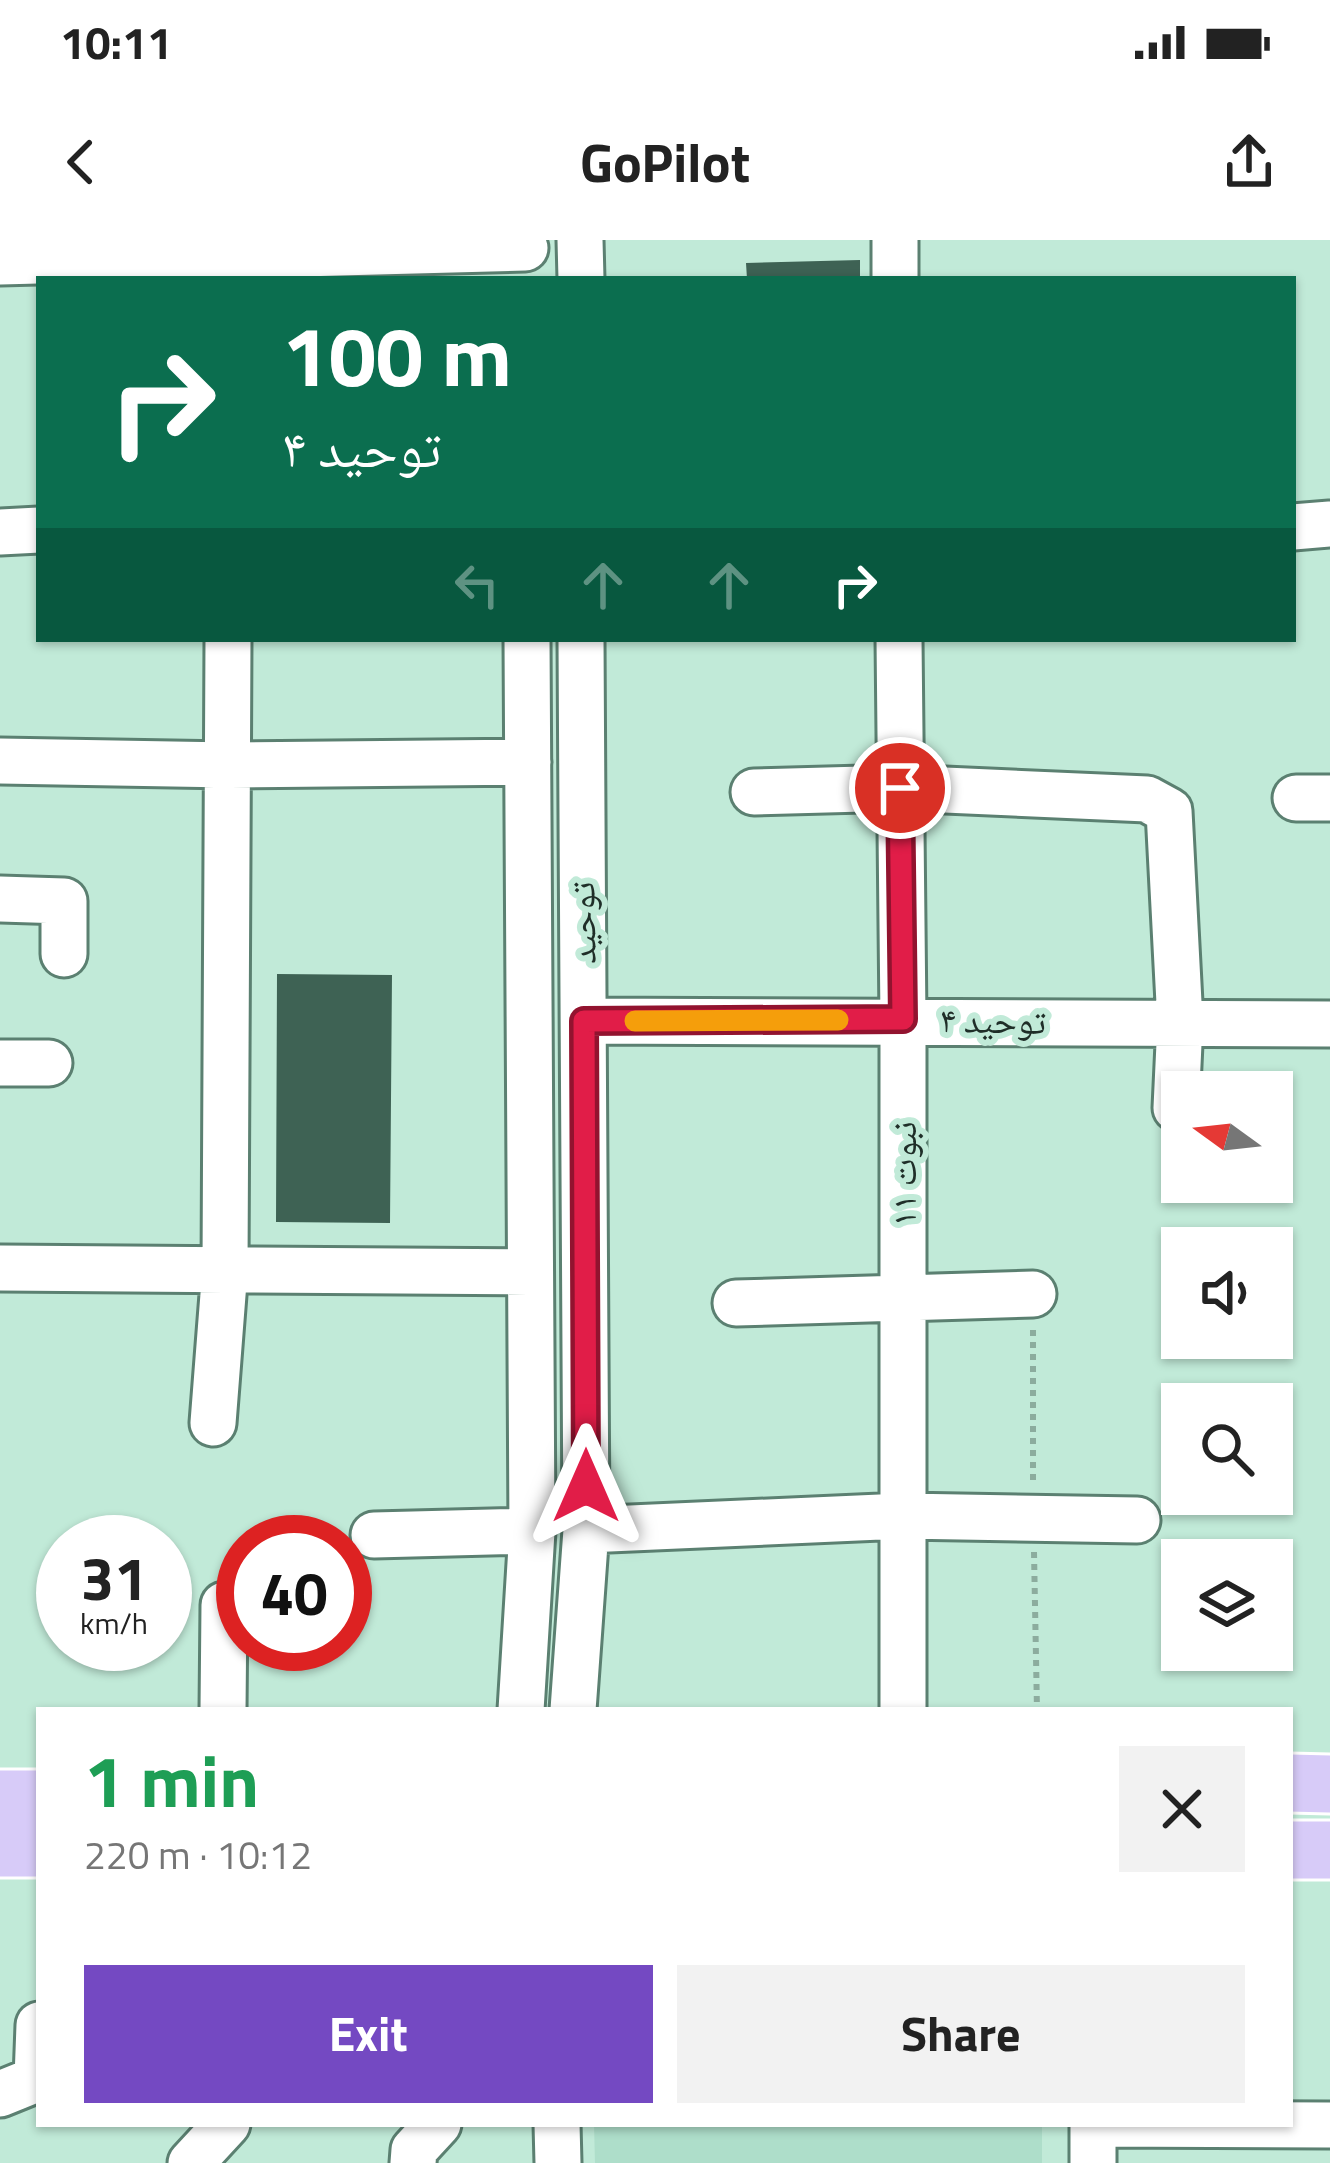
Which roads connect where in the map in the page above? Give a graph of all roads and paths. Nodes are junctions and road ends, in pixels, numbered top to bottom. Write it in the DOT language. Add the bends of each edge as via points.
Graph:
graph roads {
  1 [pos="580,240"];
  2 [pos="895,240"];
  3 [pos="221,247"];
  4 [pos="525,256"];
  5 [pos="0,262"];
  6 [pos="580,276"];
  7 [pos="895,276"];
  8 [pos="1330,524"];
  9 [pos="1296,527"];
  10 [pos="36,530"];
  11 [pos="0,532"];
  12 [pos="228,642"];
  13 [pos="527,642"];
  14 [pos="581,642"];
  15 [pos="899,642"];
  16 [pos="0,761"];
  17 [pos="527,762"];
  18 [pos="230,765"];
  19 [pos="900,788"];
  20 [pos="754,792"];
  21 [pos="526,827"];
  22 [pos="580,829"];
  23 [pos="0,899"];
  24 [pos="64,954"];
  25 [pos="903,1019"];
  26 [pos="584,1021"];
  27 [pos="1180,1022"];
  28 [pos="1330,1024"];
  29 [pos="0,1063"];
  30 [pos="49,1063"];
  31 [pos="1178,1071"];
  32 [pos="0,1268"];
  33 [pos="225,1269"];
  34 [pos="528,1272"];
  35 [pos="1033,1294"];
  36 [pos="903,1297"];
  37 [pos="736,1303"];
  38 [pos="213,1423"];
  39 [pos="903,1516"];
  40 [pos="1137,1520"];
  41 [pos="586,1530"];
  42 [pos="532,1531"];
  43 [pos="374,1535"];
  44 [pos="224,1671"];
  45 [pos="224,1707"];
  46 [pos="521,1707"];
  47 [pos="573,1707"];
  48 [pos="903,1707"];
  49 [pos="1293,1784"];
  50 [pos="1330,1784"];
  51 [pos="0,1799"];
  52 [pos="36,1799"];
  53 [pos="0,1848"];
  54 [pos="36,1848"];
  55 [pos="1293,1850"];
  56 [pos="1330,1850"];
  57 [pos="36,2079"];
  58 [pos="0,2094"];
  59 [pos="1293,2125"];
  60 [pos="1330,2125"];
  61 [pos="224,2127"];
  62 [pos="435,2127"];
  63 [pos="557,2127"];
  64 [pos="1093,2127"];
  65 [pos="190,2163"];
  66 [pos="412,2163"];
  67 [pos="559,2163"];
  68 [pos="1093,2163"];
  1 -- 6 [label="street"];
  2 -- 7 [label="street"];
  3 -- 4 [label="street"];
  3 -- 5 [label="street"];
  8 -- 9 [label="street"];
  10 -- 11 [label="street"];
  12 -- 18 [label="street"];
  13 -- 17 [label="street, توحید"];
  14 -- 22 [label="street, توحید"];
  15 -- 19 [label="street, نبوت ۱۱"];
  16 -- 18 [label="street"];
  17 -- 18 [label="street"];
  17 -- 21 [label="street, توحید"];
  18 -- 33 [label="street"];
  19 -- 20 [label="street"];
  19 -- 25 [label="street, نبوت ۱۱"];
  19 -- 27 [label="street" via="1147,799 1169,811"];
  21 -- 22 [label="street"];
  21 -- 34 [label="street, توحید"];
  22 -- 26 [label="street, توحید"];
  23 -- 24 [label="street" via="64,902"];
  25 -- 26 [label="street, توحید ۴"];
  25 -- 27 [label="street, توحید ۴"];
  25 -- 36 [label="street, نبوت ۱۱"];
  26 -- 41 [label="street, توحید"];
  27 -- 28 [label="street, توحید ۴"];
  27 -- 31 [label="street"];
  29 -- 30 [label="street"];
  32 -- 33 [label="street"];
  33 -- 34 [label="street"];
  33 -- 38 [label="street"];
  34 -- 42 [label="street, توحید"];
  35 -- 36 [label="street"];
  36 -- 37 [label="street"];
  36 -- 39 [label="street, نبوت ۱۱"];
  39 -- 40 [label="street"];
  39 -- 41 [label="street"];
  39 -- 48 [label="street, نبوت ۱۱"];
  41 -- 47 [label="street, توحید"];
  42 -- 43 [label="street"];
  42 -- 46 [label="street, توحید"];
  44 -- 45 [label="street"];
  49 -- 50 [label="main road"];
  51 -- 52 [label="main road"];
  53 -- 54 [label="main road"];
  55 -- 56 [label="main road"];
  57 -- 58 [label="street"];
  59 -- 60 [label="street"];
  61 -- 65 [label="street"];
  62 -- 66 [label="street"];
  63 -- 67 [label="street"];
  64 -- 68 [label="street"];
}
